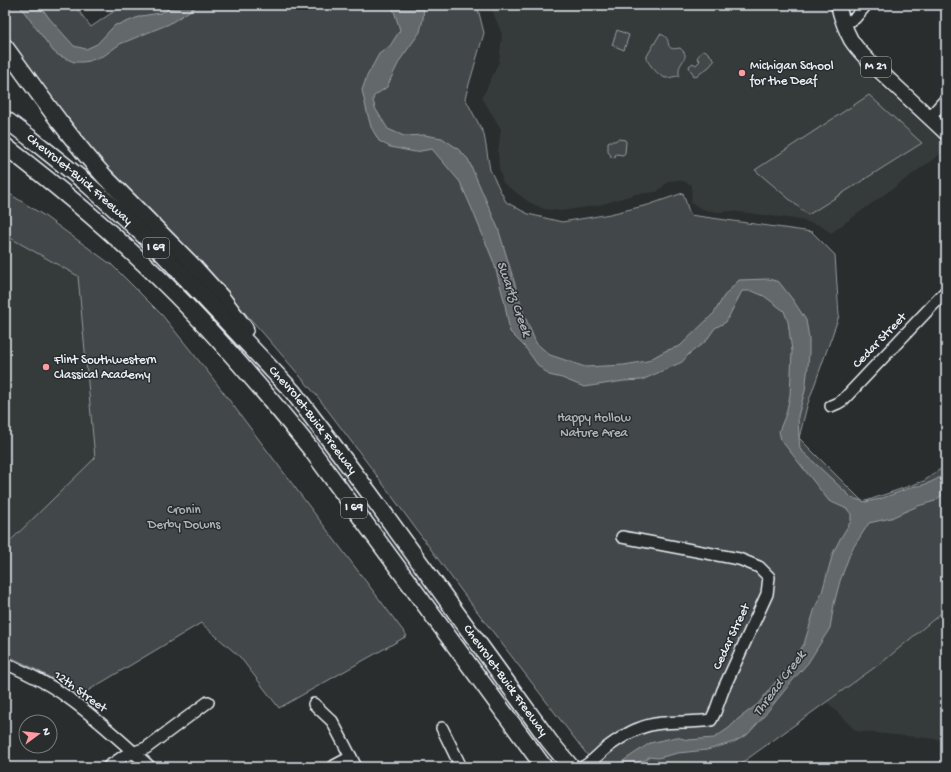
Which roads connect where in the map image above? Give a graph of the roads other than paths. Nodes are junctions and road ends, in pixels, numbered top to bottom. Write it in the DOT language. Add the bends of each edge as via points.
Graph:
graph roads {
  1 [pos="838,5"];
  2 [pos="866,5"];
  3 [pos="844,24"];
  4 [pos="5,47"];
  5 [pos="946,99"];
  6 [pos="929,118"];
  7 [pos="5,119"];
  8 [pos="946,133"];
  9 [pos="5,146"];
  10 [pos="5,160"];
  11 [pos="166,285"];
  12 [pos="946,291"];
  13 [pos="293,392"];
  14 [pos="831,406"];
  15 [pos="622,537"];
  16 [pos="5,663"];
  17 [pos="208,702"];
  18 [pos="314,704"];
  19 [pos="442,728"];
  20 [pos="133,752"];
  21 [pos="354,762"];
  22 [pos="108,767"];
  23 [pos="150,767"];
  24 [pos="332,767"];
  25 [pos="461,767"];
  26 [pos="544,767"];
  27 [pos="571,767"];
  28 [pos="583,767"];
  1 -- 3 [label="main road, M 21"];
  2 -- 3 [label="street" via="855,18"];
  3 -- 6 [label="main road, M 21" via="851,40 863,55"];
  4 -- 13 [label="highway" via="84,153 221,297"];
  5 -- 6 [label="street"];
  6 -- 8 [label="main road, M 21"];
  7 -- 13 [label="highway, Chevrolet-Buick Freeway / I 69" via="85,182 136,228"];
  9 -- 11 [label="highway, Chevrolet-Buick Freeway / I 69" via="81,206"];
  10 -- 11 [label="highway"];
  11 -- 26 [label="highway, Chevrolet-Buick Freeway / I 69" via="238,361 310,448"];
  12 -- 14 [label="street, Cedar Street" via="843,400"];
  13 -- 27 [label="highway, Chevrolet-Buick Freeway / I 69"];
  15 -- 28 [label="street, Cedar Street" via="739,559 759,567 768,577 767,594 711,720 660,723 638,729 605,749"];
  16 -- 20 [label="street, 12th Street" via="66,696"];
  17 -- 20 [label="street" via="146,748"];
  18 -- 21 [label="street" via="332,721"];
  19 -- 25 [label="street"];
  20 -- 22 [label="street"];
  20 -- 23 [label="street, 12th Street"];
  21 -- 24 [label="street"];
}
